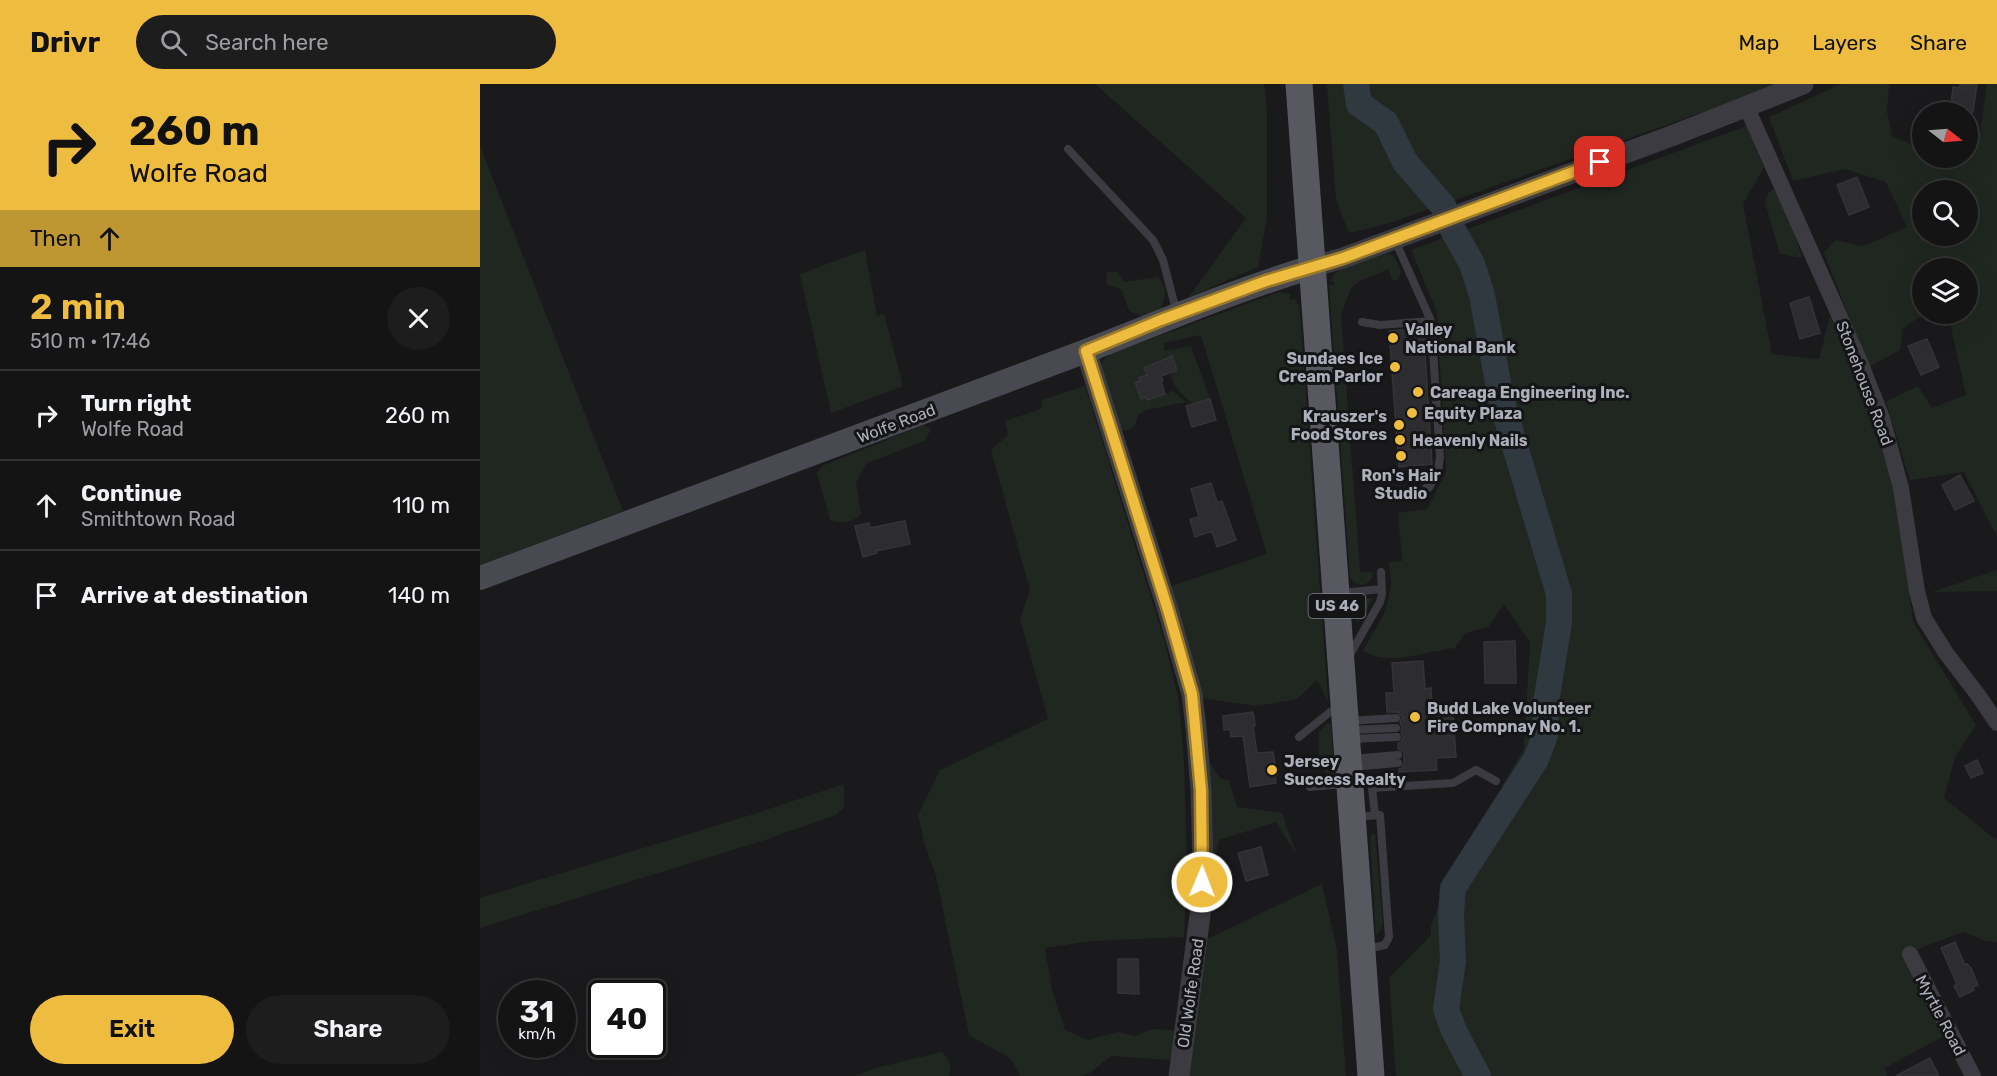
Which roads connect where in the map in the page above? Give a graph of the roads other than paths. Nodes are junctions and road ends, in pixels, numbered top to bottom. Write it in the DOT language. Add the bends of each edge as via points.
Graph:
graph roads {
  1 [pos="1299,84"];
  2 [pos="1803,84"];
  3 [pos="1747,108"];
  4 [pos="1068,149"];
  5 [pos="1394,238"];
  6 [pos="1312,267"];
  7 [pos="1177,314"];
  8 [pos="1431,321"];
  9 [pos="1362,322"];
  10 [pos="1086,351"];
  11 [pos="1426,488"];
  12 [pos="1381,572"];
  13 [pos="480,578"];
  14 [pos="1382,589"];
  15 [pos="1336,594"];
  16 [pos="1341,668"];
  17 [pos="1396,718"];
  18 [pos="1997,723"];
  19 [pos="1397,732"];
  20 [pos="1299,737"];
  21 [pos="1347,745"];
  22 [pos="1398,759"];
  23 [pos="1496,781"];
  24 [pos="1310,787"];
  25 [pos="1364,816"];
  26 [pos="1910,954"];
  27 [pos="1179,1076"];
  28 [pos="1371,1076"];
  29 [pos="1973,1076"];
  1 -- 6 [label="main road, US 46"];
  2 -- 3 [label="street"];
  3 -- 5 [label="street"];
  3 -- 18 [label="street, Stonehouse Road" via="1882,418 1901,488 1924,618"];
  4 -- 7 [label="lane" via="1156,245 1164,260"];
  5 -- 6 [label="street"];
  5 -- 8 [label="lane"];
  6 -- 7 [label="main road, Wolfe Road"];
  6 -- 15 [label="main road, US 46"];
  7 -- 10 [label="main road, Wolfe Road"];
  8 -- 9 [label="lane" via="1380,325"];
  8 -- 11 [label="lane" via="1440,457 1438,471"];
  10 -- 13 [label="main road, Wolfe Road"];
  10 -- 27 [label="street, Old Wolfe Road" via="1192,694 1203,865"];
  12 -- 14 [label="lane"];
  14 -- 15 [label="lane"];
  14 -- 16 [label="lane" via="1380,602"];
  15 -- 16 [label="main road, US 46"];
  16 -- 21 [label="main road, US 46"];
  17 -- 21 [label="lane"];
  19 -- 21 [label="lane"];
  20 -- 21 [label="lane" via="1330,712"];
  21 -- 22 [label="lane"];
  21 -- 24 [label="lane"];
  21 -- 25 [label="main road, US 46"];
  23 -- 25 [label="lane" via="1476,770 1453,783 1372,788"];
  25 -- 28 [label="main road, US 46" via="1362,949"];
  26 -- 29 [label="street, Myrtle Road"];
}
